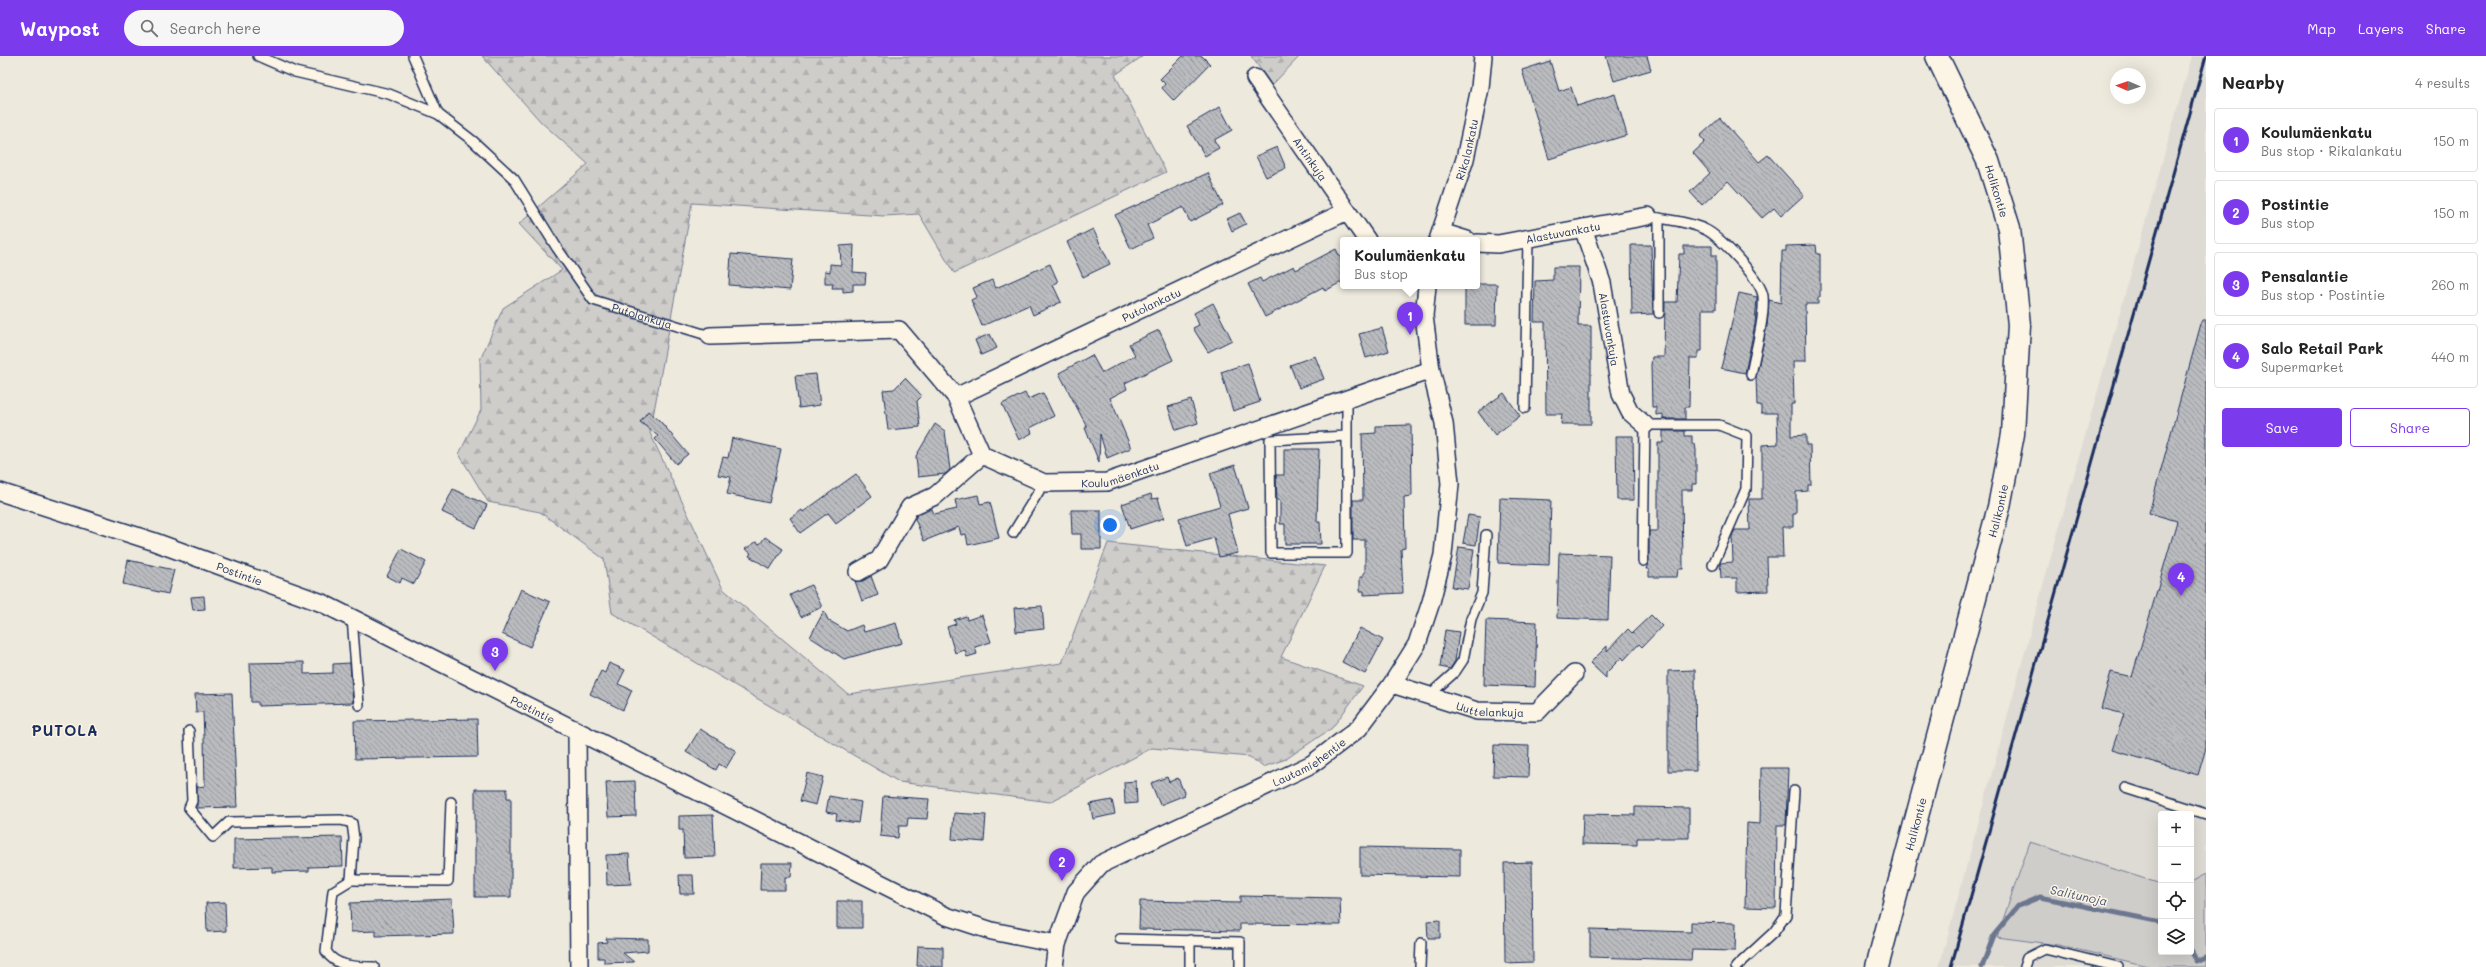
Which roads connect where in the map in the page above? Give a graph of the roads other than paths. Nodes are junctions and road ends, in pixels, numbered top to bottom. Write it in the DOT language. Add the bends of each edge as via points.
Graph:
graph roads {
  1 [pos="258,56"];
  2 [pos="413,56"];
  3 [pos="1483,56"];
  4 [pos="1937,56"];
  5 [pos="1255,78"];
  6 [pos="438,114"];
  7 [pos="1347,211"];
  8 [pos="1653,217"];
  9 [pos="1583,228"];
  10 [pos="1440,236"];
  11 [pos="1365,237"];
  12 [pos="1528,238"];
  13 [pos="1480,243"];
  14 [pos="1427,289"];
  15 [pos="1659,313"];
  16 [pos="710,336"];
  17 [pos="1431,370"];
  18 [pos="1751,374"];
  19 [pos="956,397"];
  20 [pos="1347,400"];
  21 [pos="1525,408"];
  22 [pos="1645,425"];
  23 [pos="1347,436"];
  24 [pos="982,455"];
  25 [pos="1044,483"];
  26 [pos="0,492"];
  27 [pos="1013,533"];
  28 [pos="1486,535"];
  29 [pos="1643,561"];
  30 [pos="1713,565"];
  31 [pos="858,572"];
  32 [pos="352,618"];
  33 [pos="1574,674"];
  34 [pos="1392,684"];
  35 [pos="1428,696"];
  36 [pos="359,705"];
  37 [pos="189,731"];
  38 [pos="577,732"];
  39 [pos="2125,788"];
  40 [pos="1794,791"];
  41 [pos="451,802"];
  42 [pos="2206,814"];
  43 [pos="351,880"];
  44 [pos="1120,939"];
  45 [pos="1190,940"];
  46 [pos="1057,944"];
  47 [pos="1421,944"];
  48 [pos="374,967"];
  49 [pos="579,967"];
  50 [pos="1054,967"];
  51 [pos="1190,967"];
  52 [pos="1240,967"];
  53 [pos="1420,967"];
  54 [pos="1736,967"];
  55 [pos="1877,967"];
  56 [pos="2024,967"];
  57 [pos="2118,967"];
  1 -- 6 [label="lane, Putolankuja" via="295,72 389,94"];
  2 -- 6 [label="lane"];
  3 -- 10 [label="street, Rikalankatu" via="1480,88 1465,160"];
  4 -- 55 [label="main road, Halikontie" via="1988,161 2008,228 2019,325 2013,434 1999,507"];
  5 -- 7 [label="street, Antinkuja"];
  6 -- 16 [label="lane, Putolankuja" via="473,141 514,179 593,300"];
  7 -- 11 [label="street, Antinkuja"];
  7 -- 19 [label="street, Putolankatu"];
  8 -- 9 [label="street, Alastuvankatu"];
  8 -- 15 [label="lane"];
  8 -- 18 [label="lane" via="1709,231 1760,286 1763,305"];
  9 -- 12 [label="street, Alastuvankatu"];
  9 -- 22 [label="street, Alastuvankuja" via="1602,283 1621,394 1630,412"];
  12 -- 13 [label="street, Alastuvankatu" via="1498,244"];
  12 -- 21 [label="lane"];
  14 -- 17 [label="street" via="1424,316"];
  16 -- 19 [label="street, Putolankuja" via="900,330"];
  17 -- 20 [label="street, Koulumäenkatu"];
  17 -- 34 [label="street, Lautamiehentie" via="1444,423 1450,484 1443,555 1417,644"];
  19 -- 24 [label="street"];
  20 -- 23 [label="lane"];
  20 -- 25 [label="street, Koulumäenkatu" via="1108,482"];
  22 -- 29 [label="lane"];
  22 -- 30 [label="lane" via="1719,424 1747,436 1746,489"];
  23 -- 23 [label="lane" via="1347,553 1271,553 1270,440"];
  24 -- 25 [label="street, Koulumäenkatu"];
  24 -- 31 [label="street" via="935,496 910,507 880,560"];
  25 -- 27 [label="lane"];
  26 -- 32 [label="street, Postintie" via="152,541 322,603"];
  28 -- 35 [label="lane" via="1482,593 1470,619 1463,660 1455,672"];
  32 -- 36 [label="lane"];
  32 -- 38 [label="street, Postintie"];
  33 -- 35 [label="street, Uuttelankuja" via="1551,701 1537,712 1477,711"];
  34 -- 35 [label="street, Uuttelankuja"];
  34 -- 46 [label="street, Lautamiehentie" via="1359,728 1312,764 1102,864 1076,892"];
  37 -- 43 [label="lane" via="192,802 189,808 213,836 229,822 350,821 354,838"];
  38 -- 46 [label="street, Postintie" via="946,916 992,931"];
  38 -- 49 [label="street"];
  39 -- 42 [label="lane"];
  40 -- 54 [label="lane" via="1786,915 1774,932"];
  41 -- 43 [label="lane" via="448,880"];
  43 -- 48 [label="lane" via="333,891 326,951 338,964"];
  44 -- 45 [label="lane"];
  45 -- 51 [label="lane"];
  45 -- 52 [label="lane" via="1240,942"];
  46 -- 50 [label="street, Lautamiehentie"];
  47 -- 53 [label="lane"];
  56 -- 57 [label="lane" via="2026,958 2045,949"];
}
